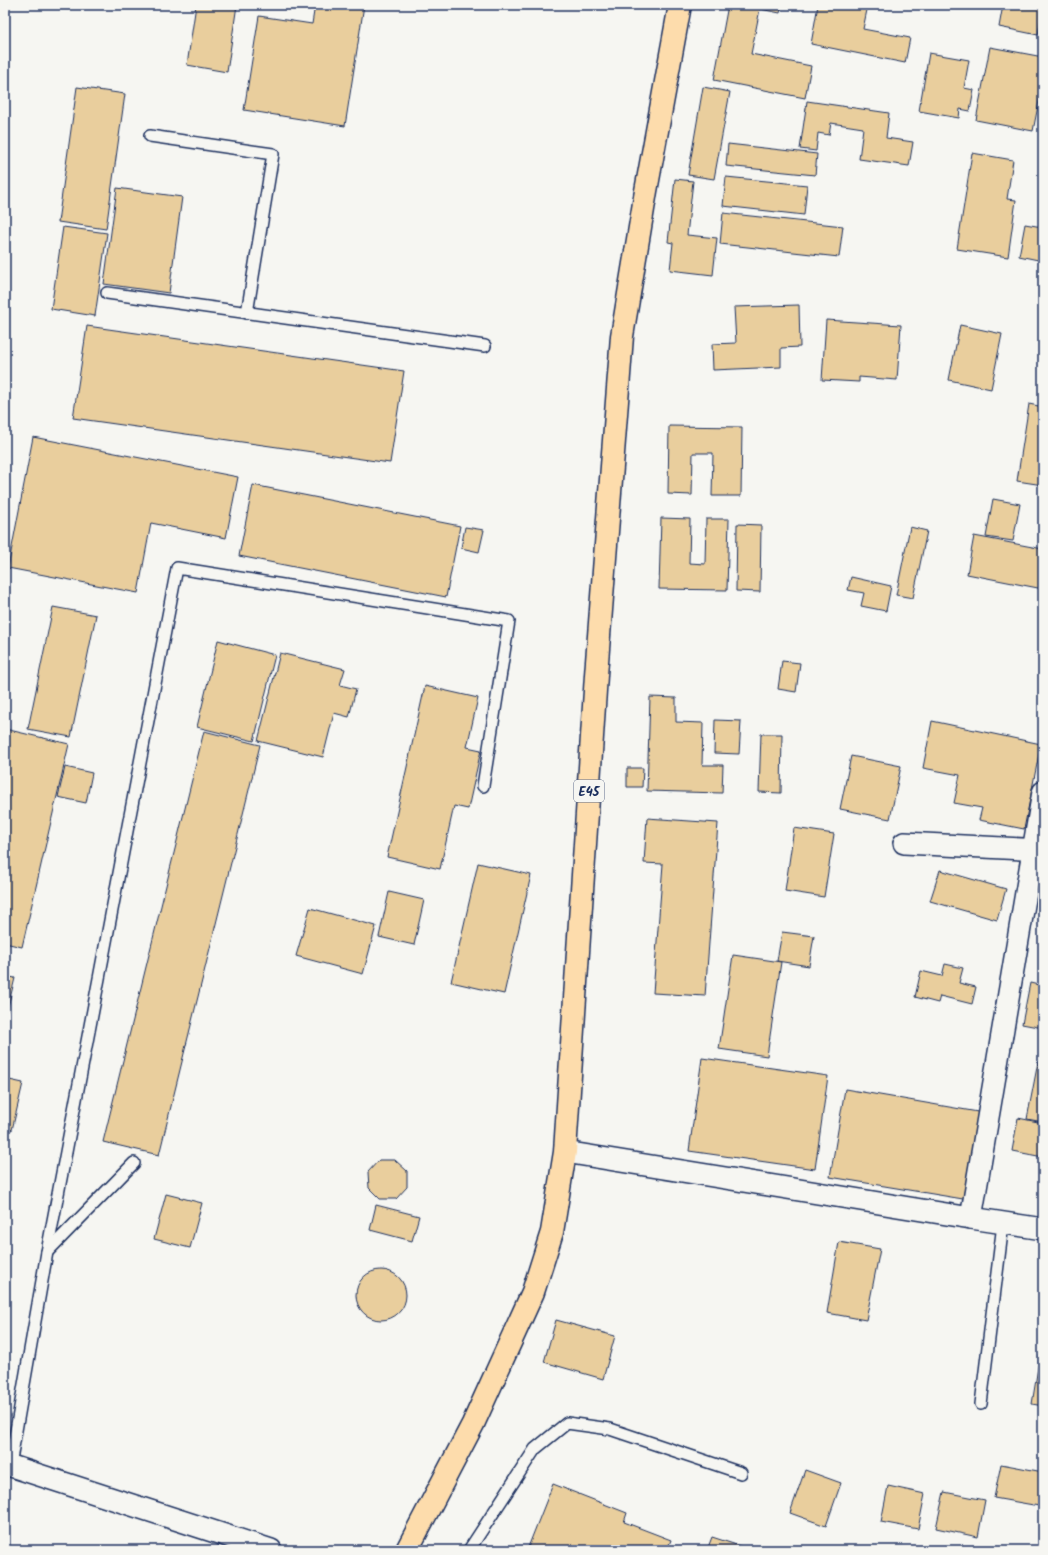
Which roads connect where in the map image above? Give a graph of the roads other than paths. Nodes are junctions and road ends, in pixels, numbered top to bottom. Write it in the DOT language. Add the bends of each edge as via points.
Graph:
graph roads {
  1 [pos="680,5"];
  2 [pos="150,136"];
  3 [pos="107,293"];
  4 [pos="247,312"];
  5 [pos="485,346"];
  6 [pos="483,786"];
  7 [pos="1043,792"];
  8 [pos="904,843"];
  9 [pos="1038,850"];
  10 [pos="564,1152"];
  11 [pos="134,1163"];
  12 [pos="971,1218"];
  13 [pos="1003,1224"];
  14 [pos="1043,1230"];
  15 [pos="46,1252"];
  16 [pos="980,1404"];
  17 [pos="7,1464"];
  18 [pos="741,1473"];
  19 [pos="271,1550"];
  20 [pos="407,1550"];
  21 [pos="469,1550"];
  1 -- 10 [label="highway, E45" via="622,336"];
  2 -- 4 [label="lane" via="273,154"];
  3 -- 4 [label="lane"];
  4 -- 5 [label="lane"];
  6 -- 15 [label="lane" via="509,621 177,568"];
  7 -- 9 [label="street"];
  8 -- 9 [label="street"];
  9 -- 12 [label="street"];
  10 -- 12 [label="street"];
  10 -- 20 [label="highway, E45" via="552,1232 533,1292 473,1424"];
  11 -- 15 [label="lane"];
  12 -- 13 [label="street"];
  13 -- 14 [label="street"];
  13 -- 16 [label="lane"];
  15 -- 17 [label="lane"];
  17 -- 19 [label="street"];
  18 -- 21 [label="lane" via="610,1429 567,1423 535,1449"];
}
